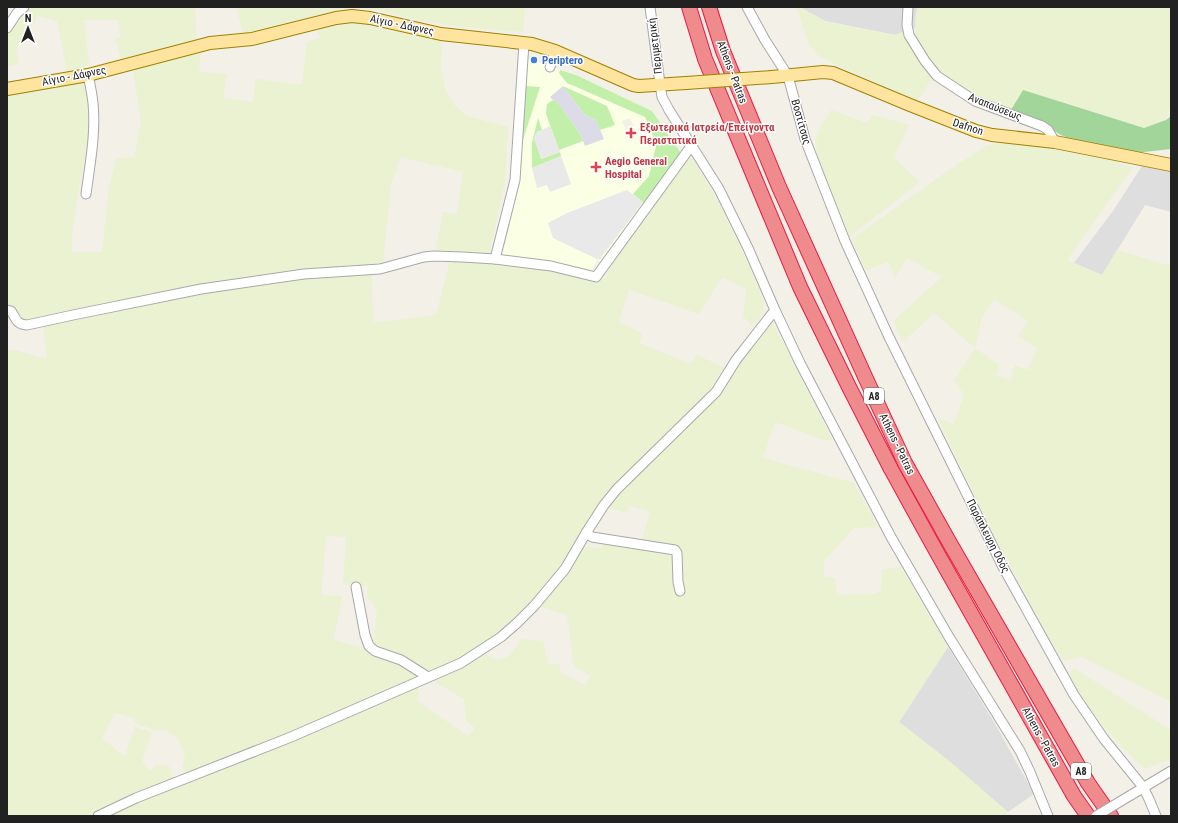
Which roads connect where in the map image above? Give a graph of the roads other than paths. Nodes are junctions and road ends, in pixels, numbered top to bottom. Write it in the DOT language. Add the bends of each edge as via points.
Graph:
graph roads {
  1 [pos="24,7"];
  2 [pos="650,7"];
  3 [pos="688,7"];
  4 [pos="709,7"];
  5 [pos="747,7"];
  6 [pos="908,7"];
  7 [pos="7,28"];
  8 [pos="524,43"];
  9 [pos="555,51"];
  10 [pos="550,66"];
  11 [pos="88,75"];
  12 [pos="788,76"];
  13 [pos="772,77"];
  14 [pos="660,84"];
  15 [pos="7,89"];
  16 [pos="1055,142"];
  17 [pos="692,146"];
  18 [pos="1171,165"];
  19 [pos="86,194"];
  20 [pos="846,241"];
  21 [pos="495,259"];
  22 [pos="7,310"];
  23 [pos="775,310"];
  24 [pos="586,533"];
  25 [pos="356,587"];
  26 [pos="680,591"];
  27 [pos="428,677"];
  28 [pos="1171,771"];
  29 [pos="1143,787"];
  30 [pos="98,816"];
  31 [pos="1048,816"];
  32 [pos="1088,816"];
  33 [pos="1096,816"];
  34 [pos="1111,816"];
  35 [pos="1156,816"];
  1 -- 7 [label="street"];
  2 -- 14 [label="street, Περιμετρική"];
  3 -- 32 [label="highway, Athens - Patras / Α8" via="705,59 800,287 850,389 935,549 1074,796"];
  4 -- 34 [label="highway, Athens - Patras / Α8" via="723,51 778,187 905,463 1088,782"];
  5 -- 12 [label="street, Βοστίτσας"];
  6 -- 16 [label="street, Αναπαύσεως" via="909,35 937,76 974,101 1042,126 1048,130"];
  8 -- 9 [label="main road, Αίγιο - Δάφνες"];
  8 -- 11 [label="main road, Αίγιο - Δάφνες" via="441,34 370,18 342,16 252,39 210,43"];
  8 -- 21 [label="street" via="515,180"];
  9 -- 10 [label="street"];
  9 -- 14 [label="main road, Αίγιο - Δάφνες" via="632,85"];
  11 -- 15 [label="main road, Αίγιο - Δάφνες"];
  11 -- 19 [label="street" via="94,121"];
  12 -- 13 [label="main road, Dafnon"];
  12 -- 16 [label="main road, Dafnon" via="835,73 976,131"];
  12 -- 20 [label="street, Βοστίτσας" via="805,139"];
  13 -- 14 [label="main road, Αίγιο - Δάφνες, bridge"];
  14 -- 17 [label="street, Περιμετρική" via="662,97"];
  16 -- 18 [label="main road, Dafnon"];
  17 -- 21 [label="street" via="596,277 552,266"];
  17 -- 23 [label="street, Περιμετρική" via="725,200 760,272"];
  20 -- 29 [label="street, Παράπλευρη Οδός" via="893,344 1003,566 1074,695 1104,739"];
  21 -- 22 [label="street" via="434,256 380,269 291,276 186,292 27,325 21,325 16,321 12,311"];
  23 -- 24 [label="street" via="736,360 716,392 617,489"];
  23 -- 31 [label="street, Περιμετρική" via="891,537 1022,755"];
  24 -- 26 [label="street" via="592,537 675,550"];
  24 -- 27 [label="street" via="565,569 517,624 501,638 461,663"];
  25 -- 27 [label="street" via="369,646 375,651 400,660"];
  27 -- 30 [label="street" via="291,737 136,798"];
  28 -- 29 [label="street"];
  29 -- 33 [label="street, bridge"];
  29 -- 35 [label="street, Παράπλευρη Οδός"];
}
